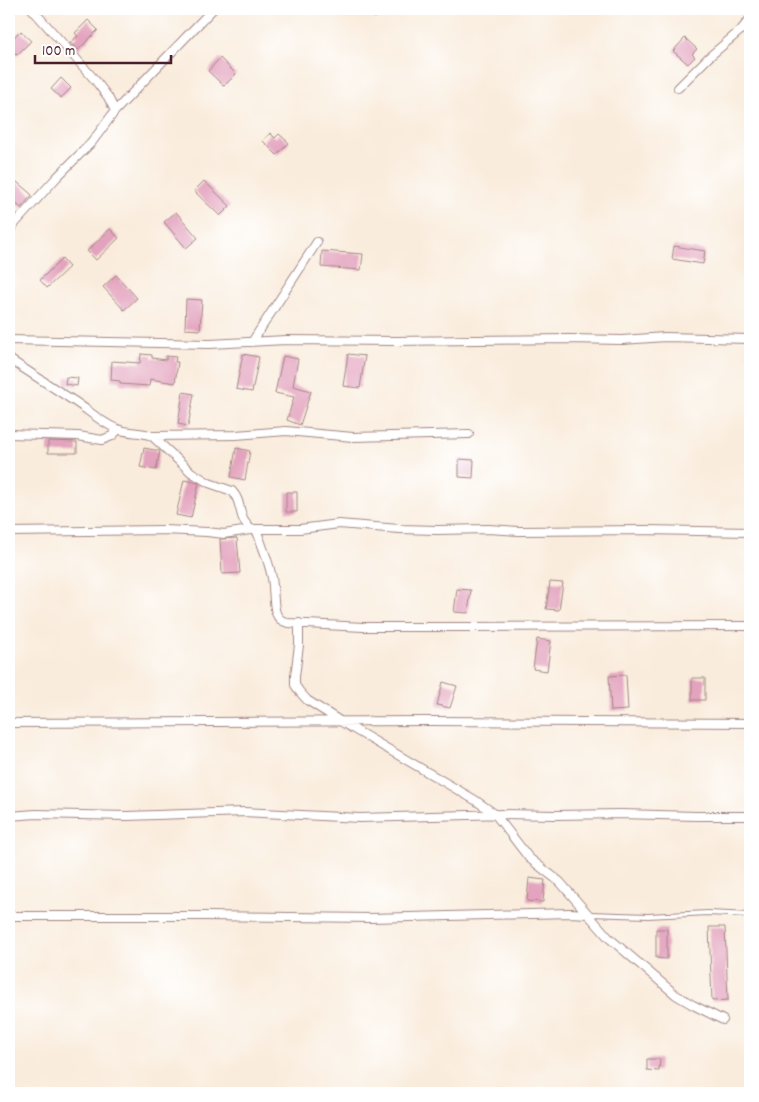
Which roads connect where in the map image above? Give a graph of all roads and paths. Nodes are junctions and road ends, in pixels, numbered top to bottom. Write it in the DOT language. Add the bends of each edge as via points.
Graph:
graph roads {
  1 [pos="32,9"];
  2 [pos="213,9"];
  3 [pos="325,9"];
  4 [pos="330,14"];
  5 [pos="750,19"];
  6 [pos="678,88"];
  7 [pos="115,111"];
  8 [pos="9,230"];
  9 [pos="317,242"];
  10 [pos="750,339"];
  11 [pos="9,340"];
  12 [pos="252,342"];
  13 [pos="9,360"];
  14 [pos="118,430"];
  15 [pos="9,434"];
  16 [pos="468,434"];
  17 [pos="152,436"];
  18 [pos="253,530"];
  19 [pos="9,532"];
  20 [pos="750,532"];
  21 [pos="299,623"];
  22 [pos="750,626"];
  23 [pos="340,721"];
  24 [pos="9,723"];
  25 [pos="750,723"];
  26 [pos="494,814"];
  27 [pos="9,816"];
  28 [pos="750,816"];
  29 [pos="588,914"];
  30 [pos="750,915"];
  31 [pos="9,916"];
  32 [pos="723,1020"];
  1 -- 7 [label="street" via="95,80"];
  2 -- 7 [label="street"];
  3 -- 4 [label="path"];
  5 -- 6 [label="street"];
  7 -- 8 [label="street" via="92,142"];
  9 -- 12 [label="street"];
  10 -- 12 [label="street" via="665,337"];
  11 -- 12 [label="street"];
  13 -- 14 [label="street"];
  14 -- 15 [label="street" via="102,440"];
  14 -- 17 [label="street"];
  16 -- 17 [label="street" via="353,437 286,431"];
  17 -- 18 [label="street" via="191,472 232,491 242,517"];
  18 -- 19 [label="street" via="224,534 164,530"];
  18 -- 20 [label="street" via="339,524 438,530"];
  18 -- 21 [label="street" via="269,563 278,618 283,622"];
  21 -- 22 [label="street" via="363,627"];
  21 -- 23 [label="street" via="295,685 307,700"];
  23 -- 24 [label="street"];
  23 -- 25 [label="street"];
  23 -- 26 [label="street"];
  26 -- 27 [label="street" via="360,818 244,812"];
  26 -- 28 [label="street"];
  26 -- 29 [label="street" via="529,858 560,882"];
  29 -- 30 [label="lane"];
  29 -- 31 [label="street" via="371,918"];
  29 -- 32 [label="street" via="608,937 665,987"];
}
